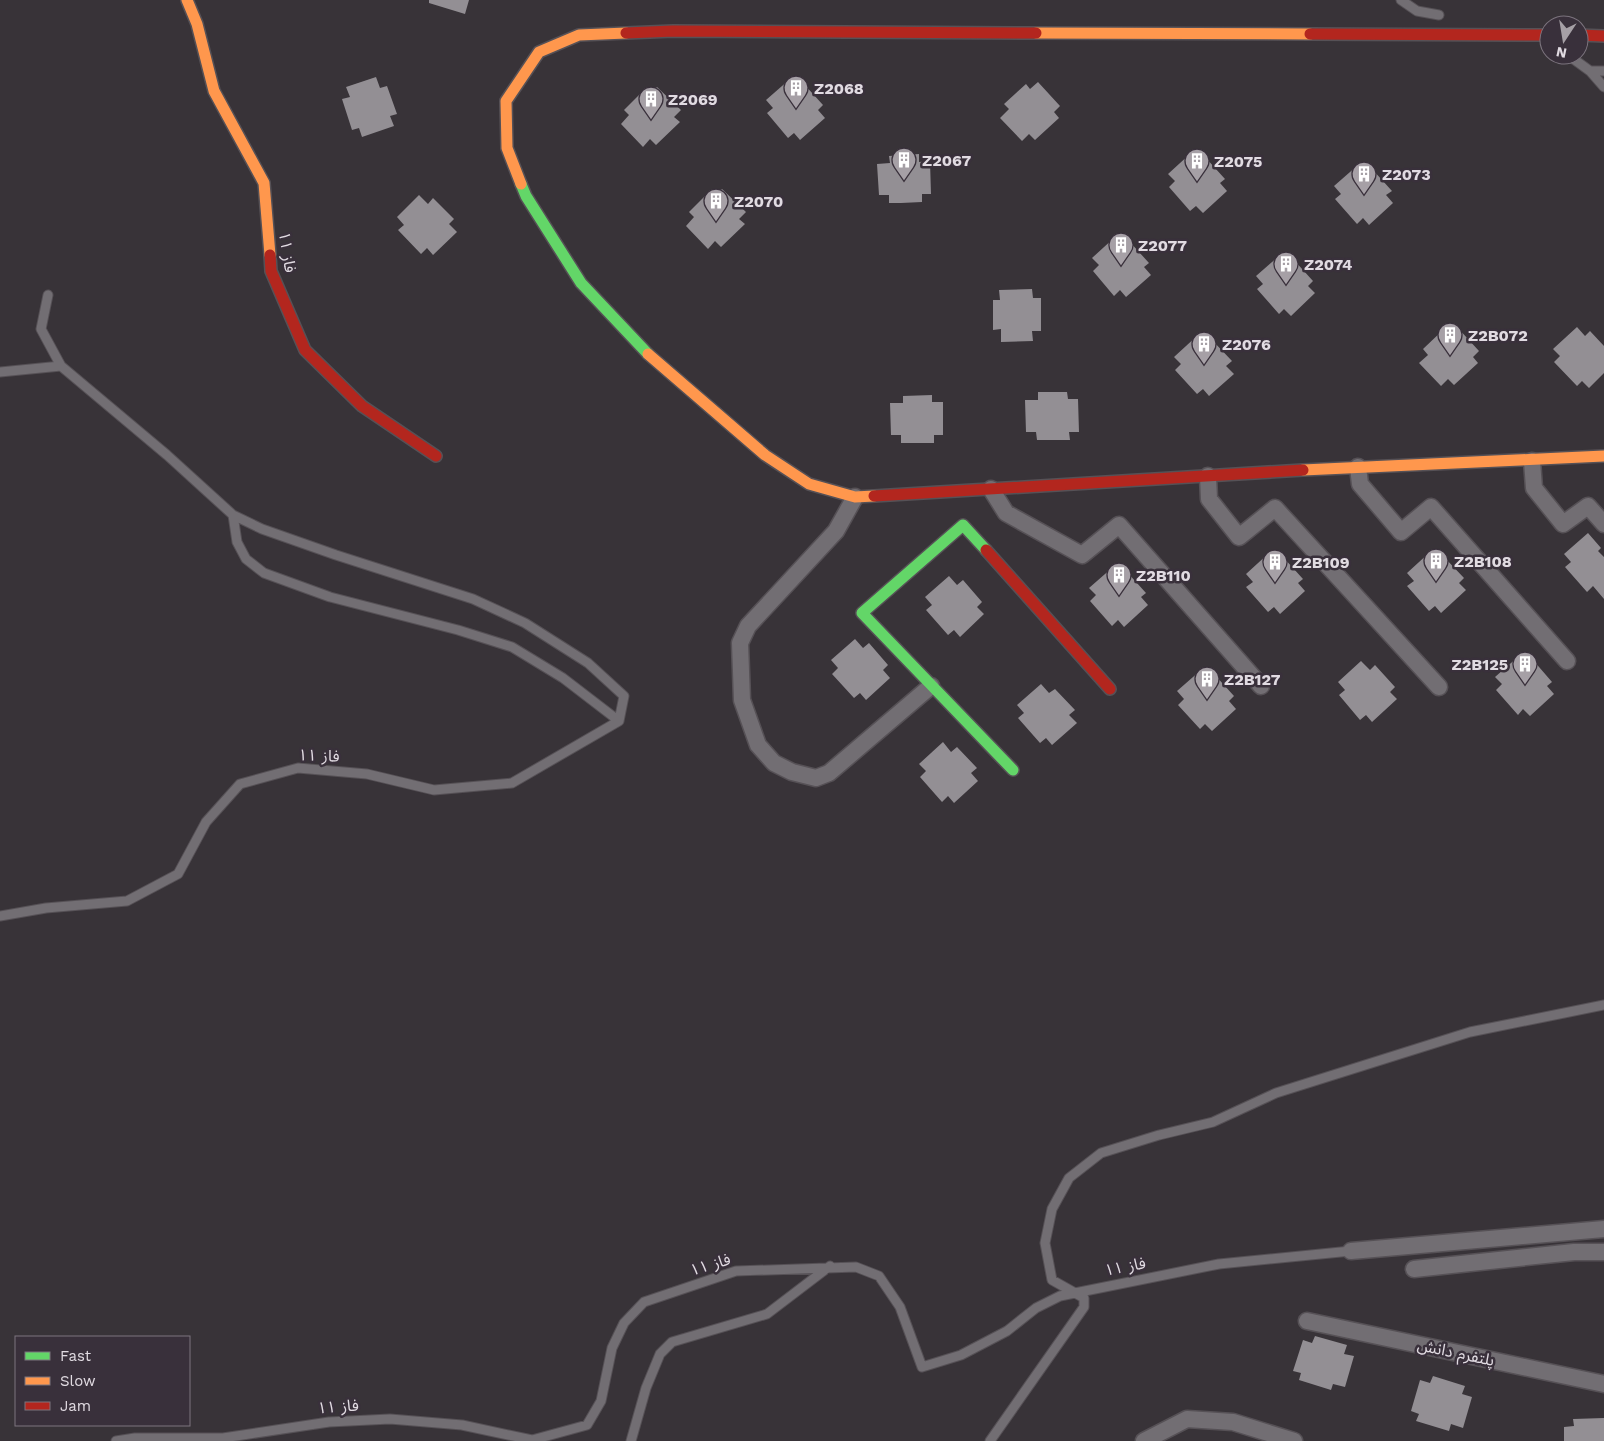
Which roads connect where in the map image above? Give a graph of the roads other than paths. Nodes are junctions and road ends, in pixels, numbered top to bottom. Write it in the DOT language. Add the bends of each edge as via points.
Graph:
graph roads {
  1 [pos="186,0"];
  2 [pos="1401,0"];
  3 [pos="1439,15"];
  4 [pos="1589,36"];
  5 [pos="1604,36"];
  6 [pos="1539,37"];
  7 [pos="1582,65"];
  8 [pos="1590,71"];
  9 [pos="1604,71"];
  10 [pos="1604,86"];
  11 [pos="48,294"];
  12 [pos="61,366"];
  13 [pos="0,372"];
  14 [pos="436,456"];
  15 [pos="1604,456"];
  16 [pos="1532,461"];
  17 [pos="1358,467"];
  18 [pos="1208,476"];
  19 [pos="991,489"];
  20 [pos="854,497"];
  21 [pos="233,515"];
  22 [pos="1604,524"];
  23 [pos="1567,661"];
  24 [pos="931,686"];
  25 [pos="1261,686"];
  26 [pos="1439,687"];
  27 [pos="1110,689"];
  28 [pos="619,721"];
  29 [pos="1013,770"];
  30 [pos="0,916"];
  31 [pos="1604,1005"];
  32 [pos="1604,1229"];
  33 [pos="1351,1252"];
  34 [pos="1604,1252"];
  35 [pos="830,1266"];
  36 [pos="1414,1269"];
  37 [pos="1073,1294"];
  38 [pos="1307,1321"];
  39 [pos="1604,1384"];
  40 [pos="116,1441"];
  41 [pos="630,1441"];
  42 [pos="990,1441"];
  43 [pos="1144,1441"];
  44 [pos="1294,1441"];
  1 -- 14 [label="street, فاز ۱۱" via="197,24 214,91 264,183 271,271 305,350 362,406"];
  2 -- 3 [label="lane" via="1417,11"];
  4 -- 5 [label="street"];
  6 -- 20 [label="street" via="673,31 579,35 539,52 506,100 507,148 526,196 581,283 657,364 764,455 809,484"];
  7 -- 8 [label="lane"];
  8 -- 9 [label="lane"];
  8 -- 10 [label="lane"];
  11 -- 12 [label="lane" via="42,329"];
  12 -- 13 [label="lane"];
  12 -- 21 [label="lane" via="168,455"];
  15 -- 16 [label="street"];
  16 -- 17 [label="street"];
  16 -- 22 [label="street" via="1534,488 1562,524 1588,506"];
  17 -- 18 [label="street"];
  17 -- 23 [label="street" via="1360,484 1401,532 1431,507"];
  18 -- 19 [label="street"];
  18 -- 26 [label="street" via="1209,499 1239,537 1275,508"];
  19 -- 20 [label="street"];
  19 -- 25 [label="street" via="1006,513 1082,555 1119,525"];
  20 -- 24 [label="street" via="836,531 748,626 740,642 742,700 758,745 774,763 816,778 829,773"];
  21 -- 28 [label="lane" via="237,542 246,559 264,573 330,597 512,647 564,678"];
  21 -- 28 [label="lane" via="336,556 474,600 525,623 588,663 624,696"];
  24 -- 27 [label="street" via="862,614 963,525"];
  24 -- 29 [label="street"];
  28 -- 30 [label="lane, فاز ۱۱" via="512,783 434,790 368,774 298,768 240,784 206,822 178,874 127,900"];
  31 -- 37 [label="lane" via="1470,1032 1276,1093 1213,1122 1101,1153 1069,1178 1052,1209 1044,1243 1052,1280"];
  32 -- 33 [label="street"];
  33 -- 37 [label="lane, فاز ۱۱" via="1218,1264"];
  34 -- 36 [label="street" via="1574,1252"];
  35 -- 37 [label="lane, فاز ۱۱" via="856,1267 880,1276 900,1307 922,1367 961,1355 1007,1331 1036,1308 1060,1296"];
  35 -- 40 [label="lane, فاز ۱۱" via="736,1271 644,1302 624,1323 612,1348 601,1401 587,1425 532,1440 462,1425 390,1419 329,1422 223,1438"];
  35 -- 41 [label="lane" via="767,1314 672,1342 660,1354"];
  37 -- 42 [label="lane" via="1084,1298 1084,1307"];
  38 -- 39 [label="street, پلتفرم دانش"];
  43 -- 44 [label="street" via="1187,1419 1233,1422"];
}
